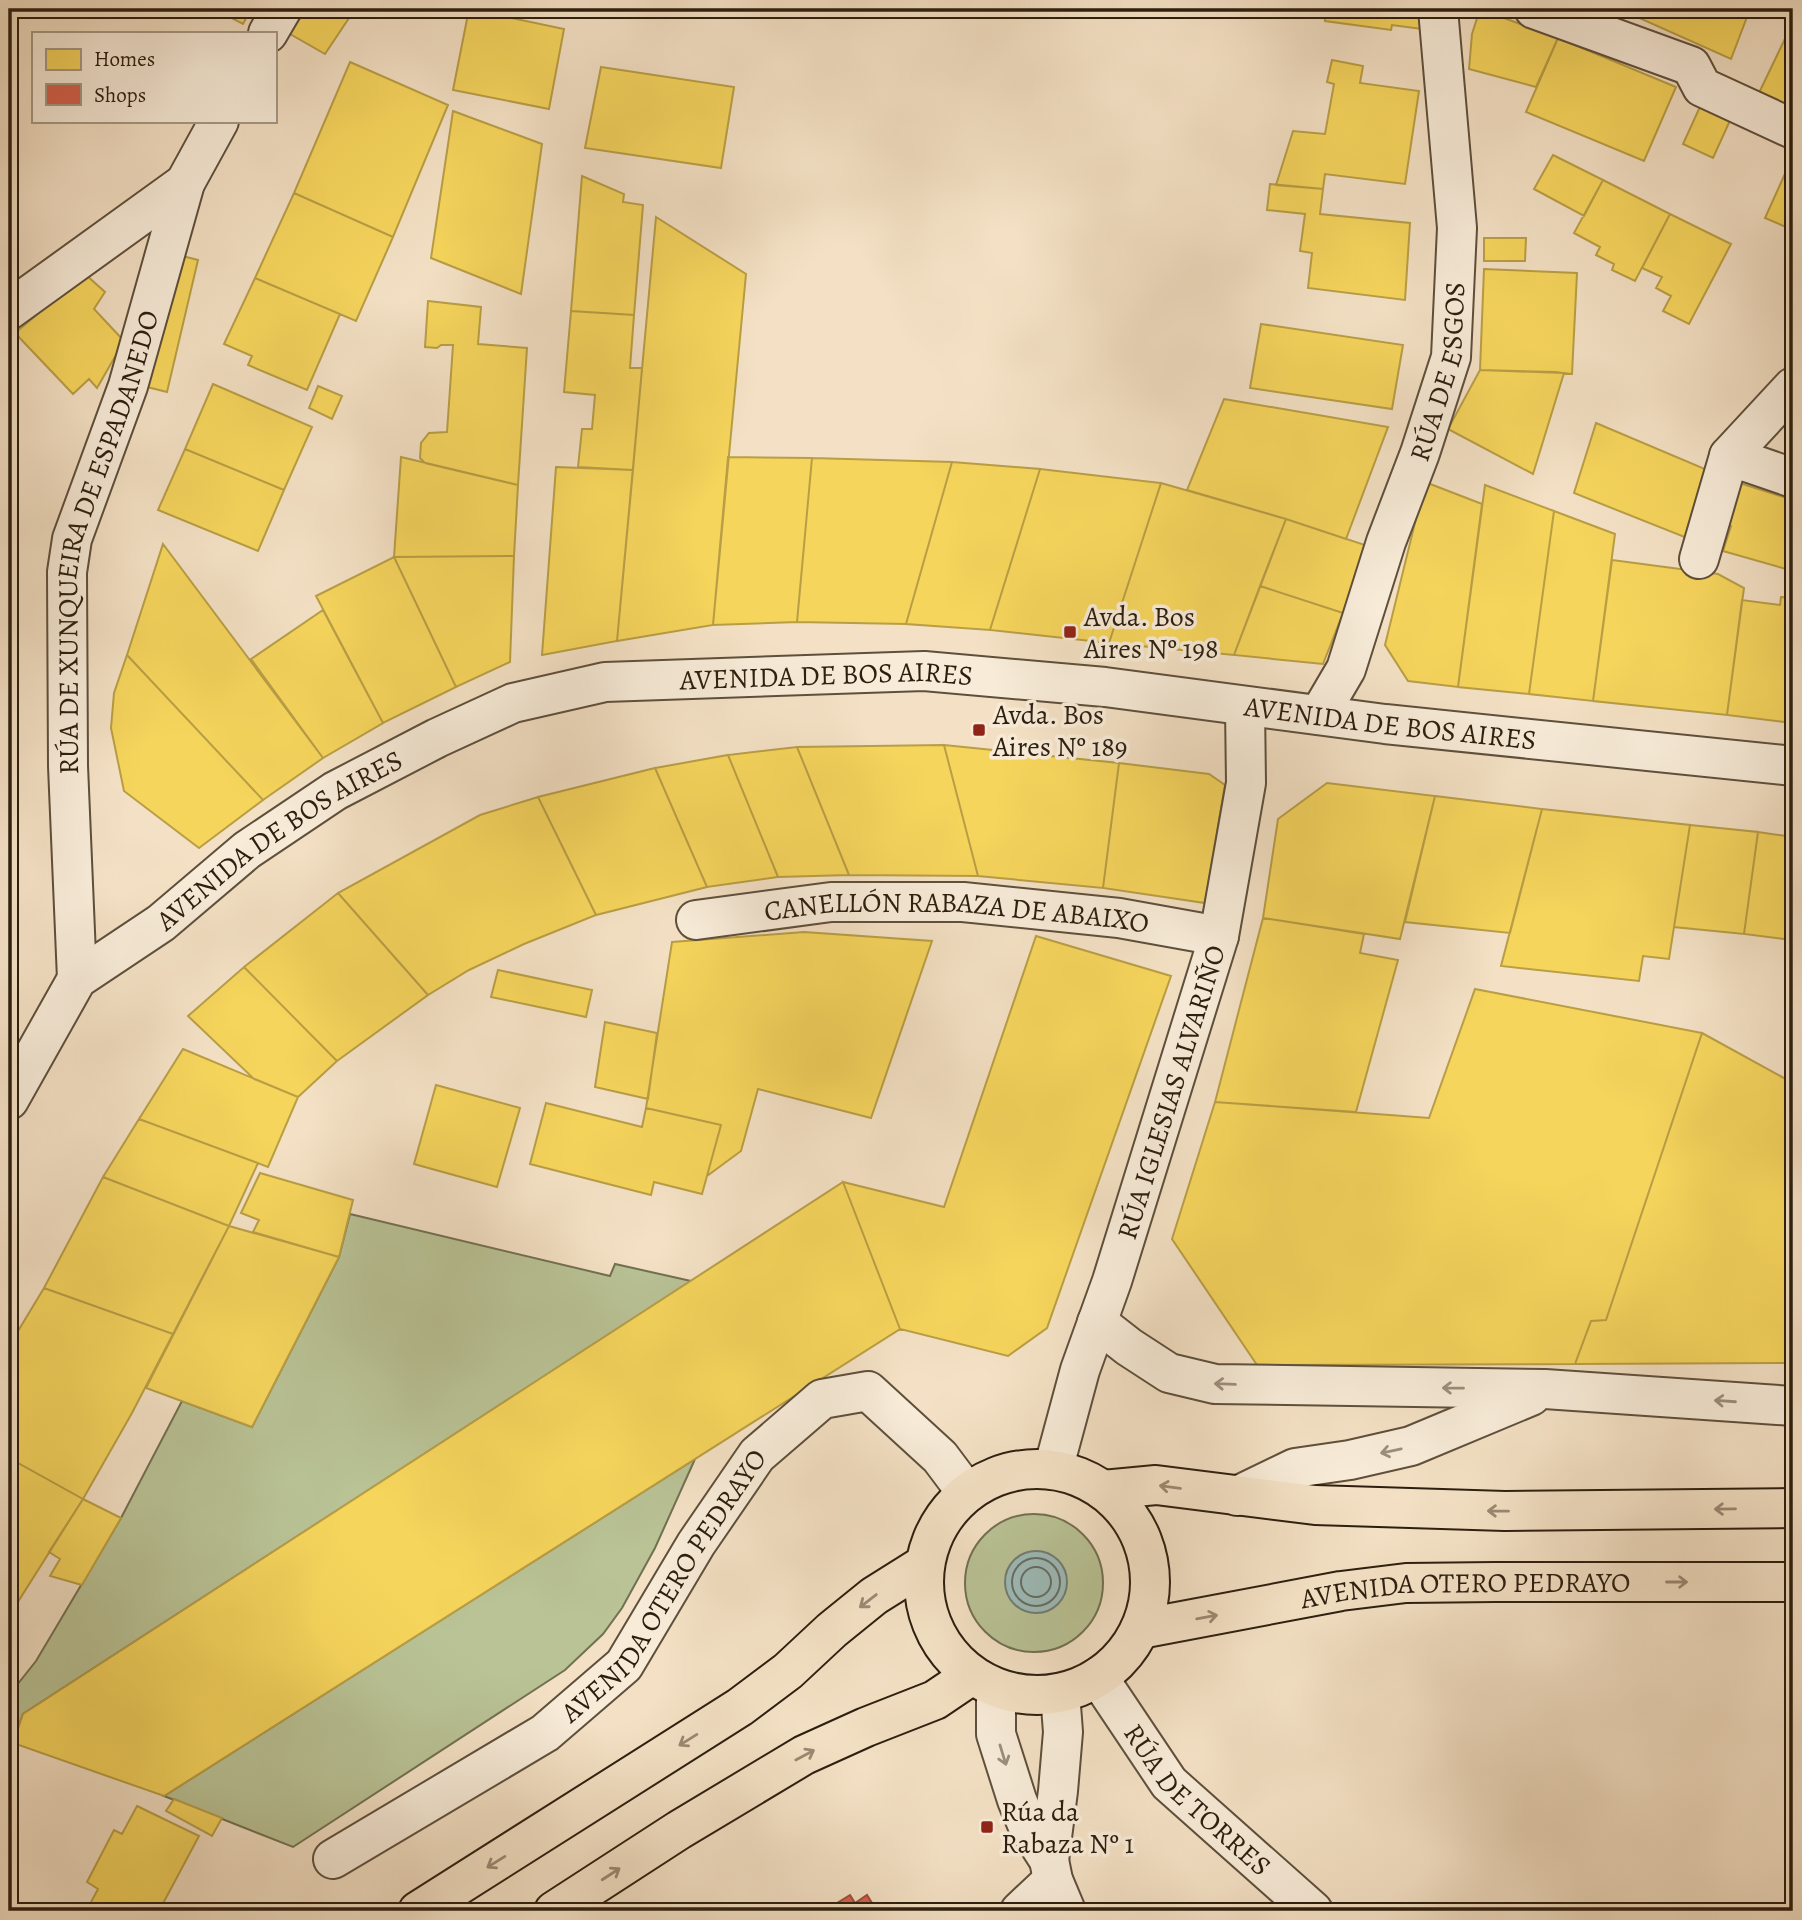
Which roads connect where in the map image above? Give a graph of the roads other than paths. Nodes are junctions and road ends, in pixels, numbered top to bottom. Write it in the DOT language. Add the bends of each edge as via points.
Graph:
graph roads {
  1 [pos="282,9"];
  2 [pos="1438,9"];
  3 [pos="1534,9"];
  4 [pos="269,32"];
  5 [pos="218,122"];
  6 [pos="1793,129"];
  7 [pos="185,183"];
  8 [pos="9,310"];
  9 [pos="1793,387"];
  10 [pos="1729,456"];
  11 [pos="1793,478"];
  12 [pos="1699,559"];
  13 [pos="1245,706"];
  14 [pos="1319,715"];
  15 [pos="1793,766"];
  16 [pos="696,920"];
  17 [pos="1219,936"];
  18 [pos="77,979"];
  19 [pos="9,1100"];
  20 [pos="1097,1322"];
  21 [pos="1545,1389"];
  22 [pos="1793,1406"];
  23 [pos="1052,1470"];
  24 [pos="1103,1490"];
  25 [pos="967,1493"];
  26 [pos="1237,1496"];
  27 [pos="1793,1508"];
  28 [pos="925,1564"];
  29 [pos="1793,1582"];
  30 [pos="1140,1629"];
  31 [pos="1098,1677"];
  32 [pos="984,1681"];
  33 [pos="1060,1693"];
  34 [pos="333,1859"];
  35 [pos="1056,1884"];
  36 [pos="418,1911"];
  37 [pos="554,1911"];
  38 [pos="1020,1911"];
  39 [pos="1312,1911"];
  1 -- 4 [label="street"];
  2 -- 14 [label="street, RÚA DE ESGOS" via="1457,228 1451,357 1346,669"];
  3 -- 6 [label="street" via="1690,66 1702,87"];
  5 -- 7 [label="street, RÚA DE XUNQUEIRA DE ESPADANEDO"];
  7 -- 8 [label="street"];
  7 -- 18 [label="street, RÚA DE XUNQUEIRA DE ESPADANEDO" via="128,386 72,539 67,572 68,766"];
  9 -- 10 [label="street"];
  10 -- 11 [label="street"];
  10 -- 12 [label="street"];
  13 -- 14 [label="street, AVENIDA DE BOS AIRES"];
  13 -- 17 [label="street, RÚA IGLESIAS ALVARIÑO" via="1246,783"];
  13 -- 18 [label="street, AVENIDA DE BOS AIRES" via="1105,687 924,671 605,682 513,703 335,791 247,850 161,923"];
  14 -- 15 [label="street, AVENIDA DE BOS AIRES"];
  16 -- 17 [label="street, CANELLÓN RABAZA DE ABAIXO" via="831,902 963,902 1119,918"];
  17 -- 20 [label="street, RÚA IGLESIAS ALVARIÑO"];
  18 -- 19 [label="street, AVENIDA DE BOS AIRES"];
  21 -- 20 [label="street, one-way" via="1215,1384 1168,1373"];
  20 -- 23 [label="street, RÚA IGLESIAS ALVARIÑO"];
  22 -- 21 [label="street, one-way"];
  21 -- 26 [label="street, one-way" via="1411,1446 1294,1468"];
  23 -- 24 [label="main road" via="1076,1475"];
  23 -- 25 [label="main road" via="1022,1470 992,1478"];
  26 -- 24 [label="main road, one-way" via="1156,1485"];
  24 -- 30 [label="main road" via="1135,1525 1145,1548 1150,1575"];
  25 -- 28 [label="main road" via="935,1534"];
  25 -- 34 [label="street, AVENIDA OTERO PEDRAYO" via="940,1457 868,1391 822,1399 757,1455 696,1544 624,1665 545,1733"];
  27 -- 26 [label="main road, one-way" via="1505,1511 1315,1505"];
  28 -- 32 [label="main road" via="923,1596 931,1628 951,1658"];
  28 -- 36 [label="main road, one-way" via="874,1596 740,1707"];
  30 -- 29 [label="main road, AVENIDA OTERO PEDRAYO, one-way" via="1406,1583"];
  30 -- 31 [label="main road" via="1125,1653"];
  31 -- 33 [label="main road"];
  31 -- 39 [label="street, RÚA DE TORRES" via="1169,1783"];
  32 -- 33 [label="main road" via="1025,1695"];
  32 -- 35 [label="street, one-way" via="1017,1801"];
  37 -- 32 [label="main road, one-way" via="804,1755"];
  33 -- 35 [label="street" via="1063,1732"];
  35 -- 38 [label="street"];
}
